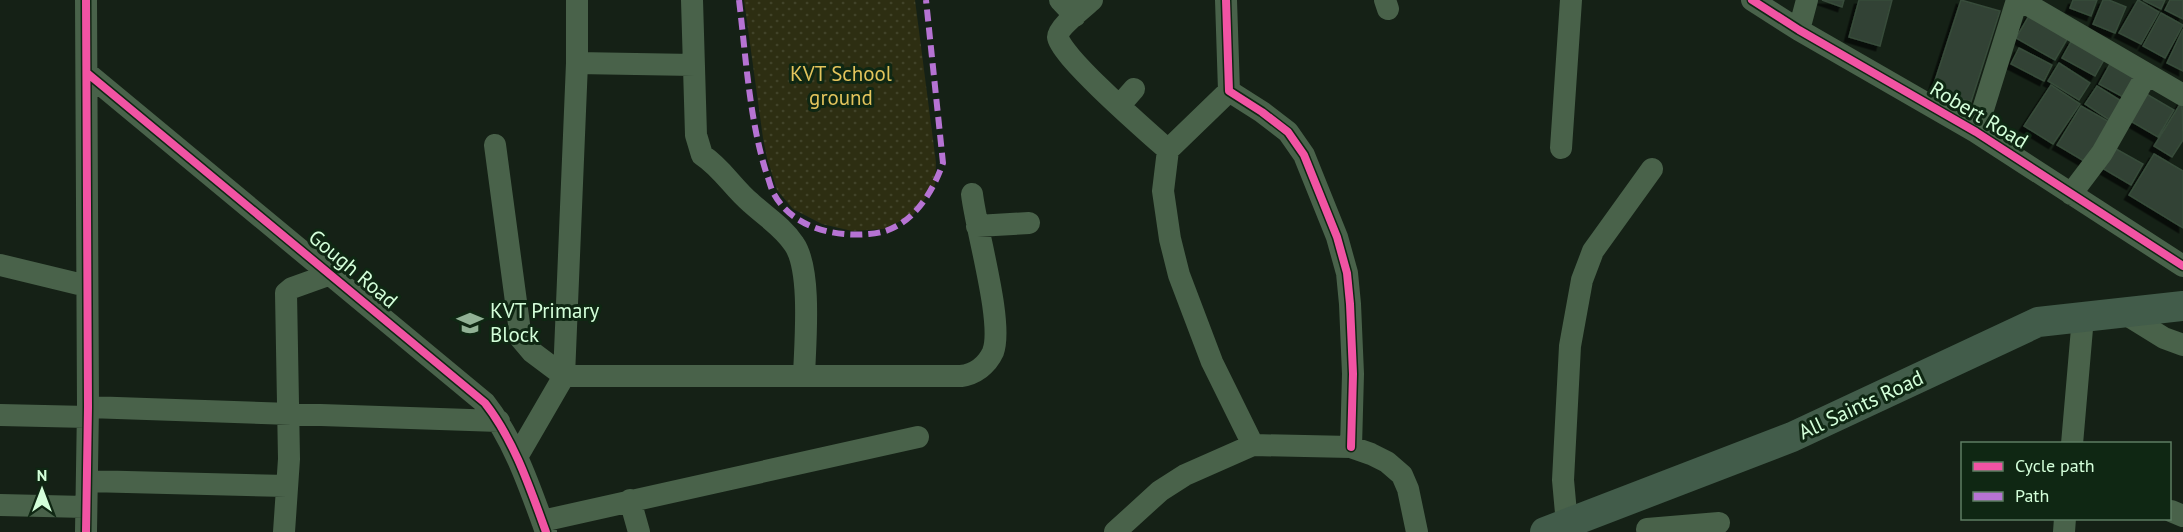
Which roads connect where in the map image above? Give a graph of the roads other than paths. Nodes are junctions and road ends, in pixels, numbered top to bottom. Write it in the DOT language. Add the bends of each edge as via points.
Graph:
graph roads {
  1 [pos="86,0"];
  2 [pos="577,0"];
  3 [pos="692,0"];
  4 [pos="1092,0"];
  5 [pos="1226,0"];
  6 [pos="1571,0"];
  7 [pos="1752,0"];
  8 [pos="1807,0"];
  9 [pos="2019,0"];
  10 [pos="1068,8"];
  11 [pos="1799,30"];
  12 [pos="577,63"];
  13 [pos="694,65"];
  14 [pos="87,73"];
  15 [pos="2147,74"];
  16 [pos="1229,91"];
  17 [pos="2183,95"];
  18 [pos="1976,132"];
  19 [pos="495,145"];
  20 [pos="1561,148"];
  21 [pos="1168,150"];
  22 [pos="1652,169"];
  23 [pos="972,194"];
  24 [pos="2071,194"];
  25 [pos="1029,223"];
  26 [pos="977,226"];
  27 [pos="0,265"];
  28 [pos="2183,266"];
  29 [pos="331,274"];
  30 [pos="87,286"];
  31 [pos="2183,306"];
  32 [pos="2122,312"];
  33 [pos="2083,317"];
  34 [pos="2183,345"];
  35 [pos="564,376"];
  36 [pos="804,376"];
  37 [pos="88,412"];
  38 [pos="288,414"];
  39 [pos="0,415"];
  40 [pos="498,421"];
  41 [pos="918,437"];
  42 [pos="2072,442"];
  43 [pos="1253,445"];
  44 [pos="1351,447"];
  45 [pos="517,457"];
  46 [pos="87,481"];
  47 [pos="287,486"];
  48 [pos="1640,497"];
  49 [pos="630,500"];
  50 [pos="0,505"];
  51 [pos="86,507"];
  52 [pos="1719,523"];
  53 [pos="544,526"];
  54 [pos="1556,528"];
  55 [pos="1647,530"];
  56 [pos="86,532"];
  57 [pos="284,532"];
  58 [pos="639,532"];
  59 [pos="1115,532"];
  60 [pos="1417,532"];
  1 -- 14 [label="street"];
  2 -- 12 [label="street"];
  3 -- 13 [label="street"];
  4 -- 10 [label="street"];
  5 -- 16 [label="street"];
  6 -- 20 [label="street"];
  7 -- 11 [label="street, Robert Road"];
  8 -- 11 [label="street"];
  9 -- 15 [label="street"];
  9 -- 18 [label="street"];
  10 -- 21 [label="street" via="1058,37 1062,46 1127,97"];
  11 -- 18 [label="street, Robert Road"];
  12 -- 13 [label="street"];
  12 -- 35 [label="street"];
  13 -- 36 [label="street" via="696,135 702,155 716,164 795,245 802,263"];
  14 -- 29 [label="street, Gough Road"];
  14 -- 30 [label="street"];
  15 -- 17 [label="street"];
  15 -- 24 [label="street" via="2102,153"];
  16 -- 21 [label="street"];
  16 -- 44 [label="street" via="1262,112 1299,147 1337,237 1350,304"];
  18 -- 24 [label="street, Robert Road"];
  19 -- 35 [label="street" via="521,339"];
  21 -- 43 [label="street" via="1163,191 1179,275 1212,362"];
  22 -- 54 [label="street" via="1593,251 1582,280 1570,346 1563,480"];
  23 -- 26 [label="street"];
  24 -- 28 [label="street, Robert Road"];
  25 -- 26 [label="street"];
  26 -- 36 [label="street" via="996,324 992,353 979,370 961,376"];
  27 -- 30 [label="street"];
  29 -- 38 [label="street" via="286,293"];
  29 -- 40 [label="street, Gough Road" via="469,388"];
  30 -- 37 [label="street"];
  31 -- 32 [label="main road, All Saints Road"];
  32 -- 33 [label="main road, All Saints Road"];
  32 -- 34 [label="street"];
  33 -- 42 [label="street"];
  33 -- 48 [label="main road, All Saints Road" via="2038,322 1792,437"];
  35 -- 36 [label="street"];
  35 -- 45 [label="street"];
  37 -- 38 [label="street"];
  37 -- 39 [label="street"];
  37 -- 46 [label="street"];
  38 -- 40 [label="street"];
  38 -- 47 [label="street"];
  40 -- 45 [label="street, Gough Road"];
  41 -- 49 [label="street"];
  43 -- 44 [label="street"];
  43 -- 59 [label="street" via="1185,475 1160,491"];
  44 -- 60 [label="street" via="1387,462 1402,475"];
  45 -- 53 [label="street, Gough Road"];
  46 -- 47 [label="street"];
  46 -- 51 [label="street"];
  47 -- 57 [label="street"];
  48 -- 54 [label="main road, All Saints Road"];
  48 -- 55 [label="street"];
  49 -- 53 [label="street"];
  49 -- 58 [label="street"];
  50 -- 51 [label="street"];
  51 -- 56 [label="street"];
  52 -- 55 [label="street"];
}
